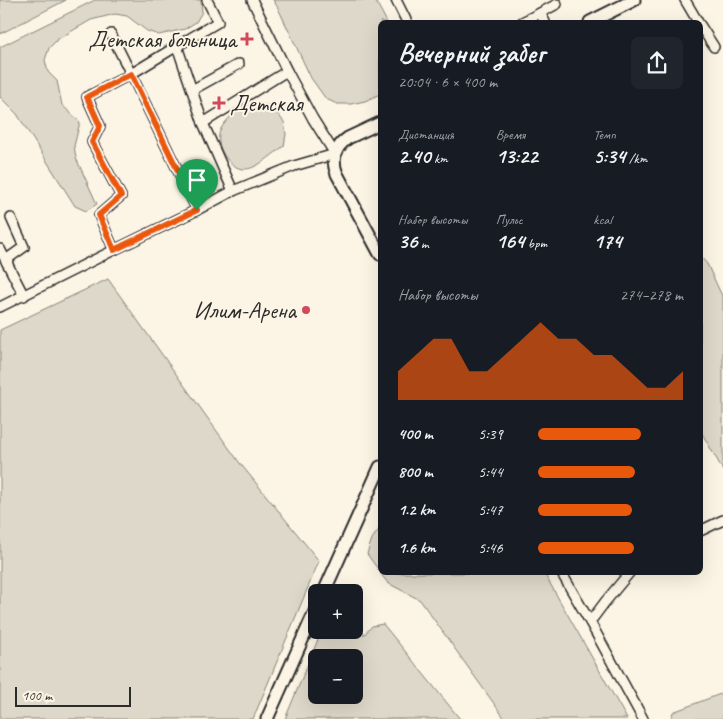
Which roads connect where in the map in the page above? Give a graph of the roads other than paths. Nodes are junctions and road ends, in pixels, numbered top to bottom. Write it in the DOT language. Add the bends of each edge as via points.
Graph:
graph roads {
  1 [pos="207,0"];
  2 [pos="252,0"];
  3 [pos="396,0"];
  4 [pos="634,0"];
  5 [pos="685,0"];
  6 [pos="557,4"];
  7 [pos="540,13"];
  8 [pos="406,20"];
  9 [pos="526,20"];
  10 [pos="544,20"];
  11 [pos="594,20"];
  12 [pos="697,20"];
  13 [pos="703,30"];
  14 [pos="111,34"];
  15 [pos="177,46"];
  16 [pos="714,47"];
  17 [pos="239,64"];
  18 [pos="287,71"];
  19 [pos="131,74"];
  20 [pos="192,90"];
  21 [pos="203,123"];
  22 [pos="378,124"];
  23 [pos="335,154"];
  24 [pos="233,190"];
  25 [pos="197,210"];
  26 [pos="11,218"];
  27 [pos="0,249"];
  28 [pos="114,250"];
  29 [pos="378,250"];
  30 [pos="7,263"];
  31 [pos="24,296"];
  32 [pos="0,307"];
  33 [pos="378,470"];
  34 [pos="723,520"];
  35 [pos="703,530"];
  36 [pos="563,575"];
  37 [pos="628,575"];
  38 [pos="328,584"];
  39 [pos="590,622"];
  40 [pos="308,627"];
  41 [pos="267,719"];
  42 [pos="643,719"];
  1 -- 15 [label="street" via="218,22"];
  2 -- 18 [label="street"];
  3 -- 8 [label="street"];
  4 -- 11 [label="main road"];
  5 -- 12 [label="street"];
  6 -- 7 [label="street"];
  7 -- 9 [label="street"];
  7 -- 10 [label="street"];
  13 -- 16 [label="street"];
  14 -- 19 [label="street"];
  15 -- 19 [label="street"];
  15 -- 20 [label="street"];
  17 -- 20 [label="street"];
  18 -- 21 [label="street"];
  18 -- 23 [label="street"];
  19 -- 25 [label="street"];
  19 -- 28 [label="street" via="87,97 100,126 92,142 121,196 99,215"];
  20 -- 21 [label="street"];
  21 -- 24 [label="street"];
  22 -- 23 [label="main road" via="348,138"];
  23 -- 24 [label="street"];
  23 -- 29 [label="main road" via="337,174"];
  24 -- 25 [label="street"];
  25 -- 28 [label="street"];
  26 -- 30 [label="street" via="24,248 10,257"];
  27 -- 30 [label="street"];
  28 -- 31 [label="street"];
  30 -- 31 [label="street"];
  31 -- 32 [label="street"];
  33 -- 38 [label="main road"];
  34 -- 35 [label="street"];
  36 -- 39 [label="street"];
  37 -- 39 [label="street"];
  39 -- 42 [label="street"];
  40 -- 41 [label="main road"];
}
